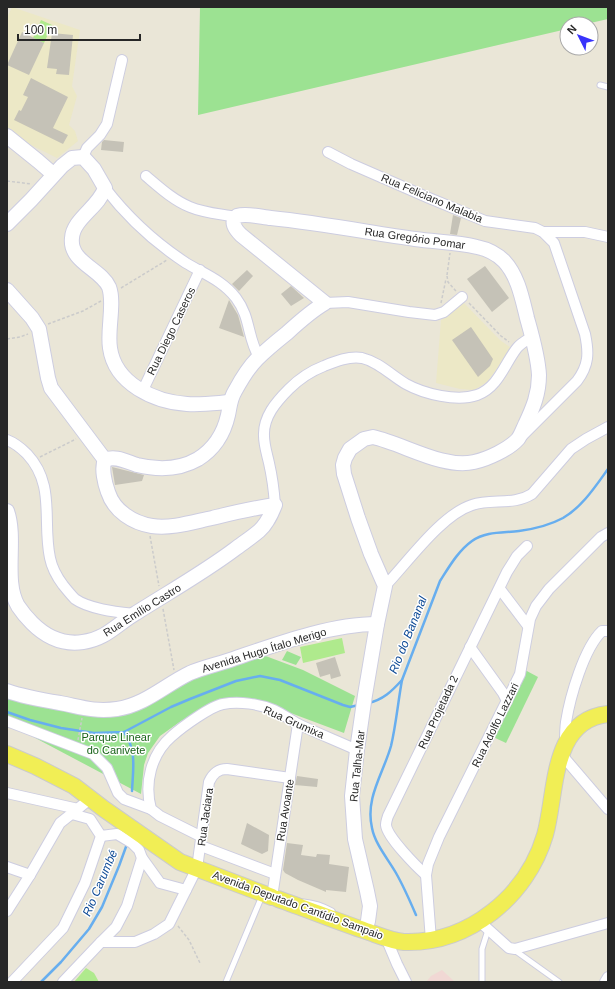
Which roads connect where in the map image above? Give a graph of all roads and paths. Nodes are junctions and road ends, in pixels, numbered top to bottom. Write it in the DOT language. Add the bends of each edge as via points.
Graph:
graph roads {
  1 [pos="122,60"];
  2 [pos="600,85"];
  3 [pos="608,87"];
  4 [pos="7,136"];
  5 [pos="328,152"];
  6 [pos="83,157"];
  7 [pos="53,174"];
  8 [pos="146,176"];
  9 [pos="7,181"];
  10 [pos="42,187"];
  11 [pos="105,188"];
  12 [pos="236,217"];
  13 [pos="7,224"];
  14 [pos="543,232"];
  15 [pos="608,237"];
  16 [pos="450,242"];
  17 [pos="174,255"];
  18 [pos="200,270"];
  19 [pos="447,276"];
  20 [pos="7,290"];
  21 [pos="111,294"];
  22 [pos="462,297"];
  23 [pos="325,303"];
  24 [pos="438,314"];
  25 [pos="39,328"];
  26 [pos="532,337"];
  27 [pos="7,339"];
  28 [pos="518,346"];
  29 [pos="259,357"];
  30 [pos="142,392"];
  31 [pos="230,402"];
  32 [pos="608,427"];
  33 [pos="85,433"];
  34 [pos="518,439"];
  35 [pos="7,440"];
  36 [pos="105,460"];
  37 [pos="33,461"];
  38 [pos="274,505"];
  39 [pos="7,511"];
  40 [pos="608,534"];
  41 [pos="527,546"];
  42 [pos="385,586"];
  43 [pos="500,589"];
  44 [pos="134,614"];
  45 [pos="377,624"];
  46 [pos="528,626"];
  47 [pos="608,631"];
  48 [pos="470,647"];
  49 [pos="7,691"];
  50 [pos="507,701"];
  51 [pos="608,714"];
  52 [pos="81,720"];
  53 [pos="7,721"];
  54 [pos="298,724"];
  55 [pos="77,742"];
  56 [pos="563,749"];
  57 [pos="357,750"];
  58 [pos="7,754"];
  59 [pos="290,778"];
  60 [pos="7,793"];
  61 [pos="80,807"];
  62 [pos="150,807"];
  63 [pos="608,809"];
  64 [pos="101,836"];
  65 [pos="201,841"];
  66 [pos="142,858"];
  67 [pos="7,867"];
  68 [pos="197,868"];
  69 [pos="275,874"];
  70 [pos="426,875"];
  71 [pos="30,876"];
  72 [pos="186,890"];
  73 [pos="271,897"];
  74 [pos="7,911"];
  75 [pos="171,920"];
  76 [pos="608,923"];
  77 [pos="484,926"];
  78 [pos="365,931"];
  79 [pos="386,938"];
  80 [pos="431,940"];
  81 [pos="102,942"];
  82 [pos="512,949"];
  83 [pos="200,963"];
  84 [pos="608,977"];
  85 [pos="12,982"];
  86 [pos="63,982"];
  87 [pos="226,982"];
  88 [pos="406,982"];
  89 [pos="482,982"];
  90 [pos="559,982"];
  91 [pos="605,982"];
  1 -- 6 [label="street" via="104,130 87,148"];
  2 -- 3 [label="lane"];
  4 -- 7 [label="street"];
  5 -- 14 [label="street, Rua Feliciano Malabia" via="485,221 530,227"];
  6 -- 7 [label="street" via="72,158"];
  6 -- 11 [label="street" via="94,169"];
  7 -- 10 [label="street"];
  8 -- 12 [label="street, Rua Gregório Pomar" via="189,207"];
  9 -- 10 [label="path"];
  10 -- 13 [label="street"];
  11 -- 17 [label="street" via="134,223"];
  11 -- 21 [label="street" via="102,196 76,226 72,244 84,263 104,280"];
  12 -- 16 [label="street, Rua Gregório Pomar" via="240,215 286,220"];
  12 -- 23 [label="street" via="234,226 241,235"];
  14 -- 15 [label="street, Rua Feliciano Malabia" via="585,232"];
  14 -- 34 [label="street" via="554,243 577,307 588,348 587,360 577,381"];
  16 -- 19 [label="path"];
  16 -- 26 [label="street, Rua Gregório Pomar" via="487,250 504,261 517,283"];
  17 -- 18 [label="street"];
  17 -- 21 [label="path"];
  18 -- 29 [label="street" via="213,277 235,297 247,317 252,344"];
  18 -- 30 [label="street, Rua Diego Caseros"];
  19 -- 22 [label="path" via="448,282"];
  19 -- 24 [label="path"];
  20 -- 25 [label="street"];
  21 -- 25 [label="path" via="82,311"];
  21 -- 30 [label="street" via="109,333 112,356 126,380"];
  22 -- 24 [label="street"];
  22 -- 28 [label="path" via="501,336"];
  23 -- 24 [label="street" via="348,302"];
  23 -- 29 [label="street" via="307,315"];
  25 -- 27 [label="path" via="24,336"];
  25 -- 33 [label="street" via="51,388"];
  26 -- 28 [label="street"];
  26 -- 34 [label="street, Rua Gregório Pomar" via="537,358 538,385 534,409"];
  28 -- 38 [label="street" via="497,380 476,396 452,397 418,390 362,358 347,358 333,362 305,376 281,398 266,420 264,436"];
  29 -- 31 [label="street"];
  30 -- 31 [label="street" via="160,400 187,404"];
  31 -- 36 [label="street" via="226,423 216,444 207,453 187,464 176,468 151,468 116,458"];
  32 -- 42 [label="street" via="571,449 527,497 518,501 478,503 454,514"];
  33 -- 36 [label="street"];
  33 -- 37 [label="path"];
  34 -- 42 [label="street" via="500,452 474,462 460,463 446,461 373,437 364,439 350,449 343,466 344,474 353,505"];
  35 -- 37 [label="street" via="18,446"];
  36 -- 38 [label="street" via="103,466 107,490 113,503 128,517 151,526 192,523"];
  37 -- 44 [label="street" via="44,485 50,559 60,581 83,603"];
  38 -- 44 [label="street, Rua Emílio Castro" via="269,518 256,534 224,558"];
  39 -- 44 [label="street, Rua Emílio Castro" via="11,533 11,582 14,597 24,614 40,630 60,641 84,642 110,632"];
  40 -- 46 [label="street, Rua Adolfo Lazzari" via="600,537 549,590 536,606"];
  41 -- 43 [label="street, Rua Projetada 2" via="514,560"];
  42 -- 45 [label="street"];
  43 -- 46 [label="street"];
  43 -- 48 [label="street, Rua Projetada 2"];
  45 -- 49 [label="street, Avenida Hugo Ítalo Merigo" via="315,633 265,647 192,672 145,700 118,709 86,709"];
  45 -- 57 [label="street, Rua Talha-Mar"];
  46 -- 50 [label="street, Rua Adolfo Lazzari" via="520,674"];
  47 -- 56 [label="street" via="602,631 598,635 576,682 566,722"];
  48 -- 50 [label="street"];
  48 -- 70 [label="street, Rua Projetada 2" via="388,816 386,826 410,860"];
  50 -- 70 [label="street, Rua Adolfo Lazzari" via="439,837"];
  51 -- 56 [label="main road, Avenida Deputado Cantídio Sampaio" via="587,720 578,726 571,733"];
  52 -- 55 [label="path"];
  53 -- 62 [label="street" via="93,754 107,768 118,793 124,799"];
  54 -- 57 [label="street, Rua Grumixa"];
  54 -- 59 [label="street, Rua Avoante"];
  54 -- 62 [label="street, Rua Grumixa" via="272,709 245,703 222,704 208,710 176,732 156,755 150,775"];
  56 -- 63 [label="street"];
  56 -- 77 [label="main road, Avenida Deputado Cantídio Sampaio" via="555,776 545,835 531,869 515,892"];
  57 -- 78 [label="street, Rua Talha-Mar" via="352,796 353,820 370,906"];
  58 -- 61 [label="main road, Avenida Deputado Cantídio Sampaio" via="74,786"];
  59 -- 65 [label="street, Rua Jaciara" via="227,769 216,772 209,782"];
  59 -- 69 [label="street, Rua Avoante"];
  60 -- 61 [label="street"];
  61 -- 64 [label="street"];
  61 -- 68 [label="main road, Avenida Deputado Cantídio Sampaio" via="180,862"];
  61 -- 71 [label="street" via="60,823"];
  62 -- 65 [label="street"];
  64 -- 66 [label="street" via="117,834 132,843"];
  64 -- 85 [label="street" via="85,883 63,928"];
  65 -- 68 [label="street, Rua Jaciara"];
  65 -- 69 [label="street"];
  66 -- 72 [label="street" via="160,883"];
  66 -- 81 [label="street" via="127,906 116,927"];
  67 -- 71 [label="street"];
  68 -- 72 [label="street, Rua Jaciara"];
  68 -- 73 [label="main road, Avenida Deputado Cantídio Sampaio"];
  69 -- 73 [label="street, Rua Avoante"];
  70 -- 80 [label="street, Rua Adolfo Lazzari"];
  71 -- 74 [label="street"];
  72 -- 75 [label="street, Rua Jaciara"];
  73 -- 78 [label="main road, Avenida Deputado Cantídio Sampaio"];
  73 -- 87 [label="lane"];
  75 -- 81 [label="street" via="154,934 136,942"];
  75 -- 83 [label="path" via="189,940"];
  76 -- 82 [label="street"];
  77 -- 80 [label="main road, Avenida Deputado Cantídio Sampaio"];
  77 -- 82 [label="street"];
  77 -- 89 [label="lane"];
  78 -- 79 [label="main road, Avenida Deputado Cantídio Sampaio"];
  79 -- 80 [label="main road, Avenida Deputado Cantídio Sampaio" via="403,942"];
  79 -- 88 [label="street"];
  81 -- 86 [label="street"];
  82 -- 90 [label="lane"];
  84 -- 91 [label="street"];
}
